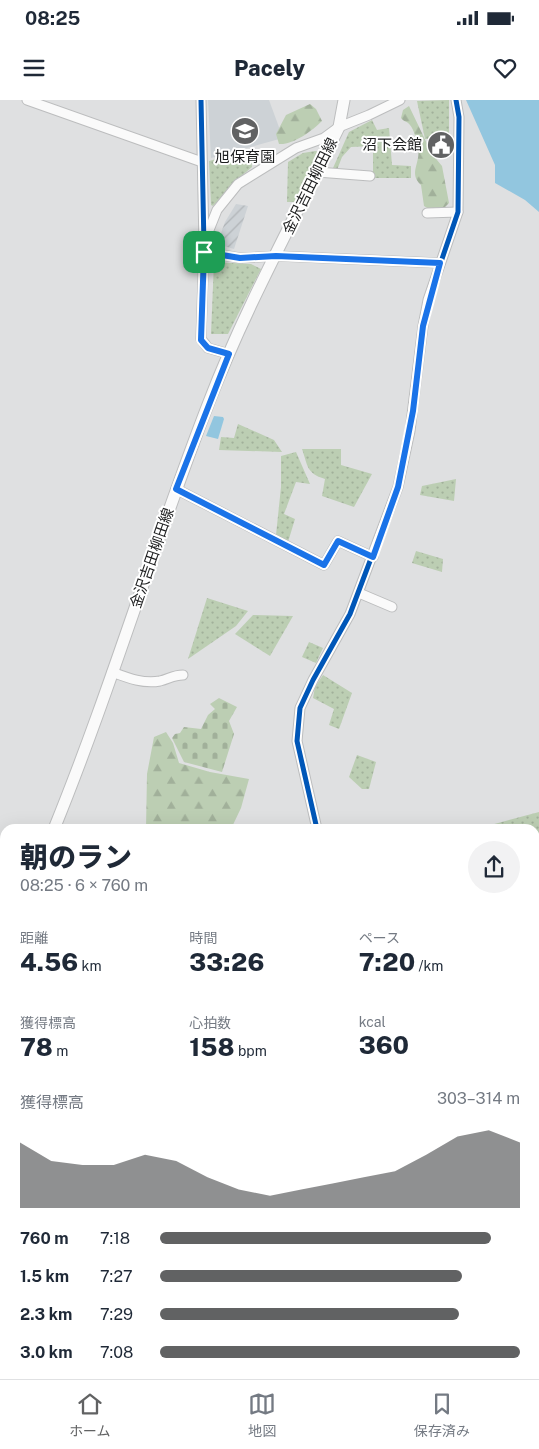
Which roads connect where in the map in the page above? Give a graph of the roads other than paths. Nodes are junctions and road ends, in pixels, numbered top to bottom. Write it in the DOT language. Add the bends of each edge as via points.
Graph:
graph roads {
  1 [pos="27,100"];
  2 [pos="201,100"];
  3 [pos="344,100"];
  4 [pos="400,100"];
  5 [pos="456,100"];
  6 [pos="339,127"];
  7 [pos="202,162"];
  8 [pos="317,172"];
  9 [pos="370,176"];
  10 [pos="458,212"];
  11 [pos="427,213"];
  12 [pos="204,248"];
  13 [pos="276,256"];
  14 [pos="440,263"];
  15 [pos="229,354"];
  16 [pos="176,489"];
  17 [pos="373,557"];
  18 [pos="359,593"];
  19 [pos="392,607"];
  20 [pos="112,672"];
  21 [pos="183,675"];
  22 [pos="56,824"];
  23 [pos="316,824"];
  1 -- 7 [label="street"];
  2 -- 7 [label="street"];
  3 -- 6 [label="main road, 金沢吉田柳田線"];
  4 -- 6 [label="street"];
  5 -- 10 [label="street" via="459,117"];
  6 -- 8 [label="main road, 金沢吉田柳田線"];
  6 -- 12 [label="street" via="324,138 268,163 238,184 217,210"];
  7 -- 12 [label="street"];
  8 -- 9 [label="street"];
  8 -- 13 [label="main road, 金沢吉田柳田線"];
  10 -- 11 [label="street"];
  10 -- 14 [label="street"];
  12 -- 13 [label="street" via="240,258"];
  12 -- 15 [label="street" via="201,340 208,348"];
  13 -- 14 [label="street"];
  13 -- 15 [label="main road, 金沢吉田柳田線"];
  14 -- 17 [label="street" via="423,326 413,411 398,487"];
  15 -- 16 [label="main road, 金沢吉田柳田線"];
  16 -- 17 [label="street" via="324,565 338,541"];
  16 -- 20 [label="main road, 金沢吉田柳田線"];
  17 -- 18 [label="street"];
  18 -- 19 [label="street"];
  18 -- 23 [label="street" via="300,708 297,741"];
  20 -- 21 [label="street" via="147,682"];
  20 -- 22 [label="main road, 金沢吉田柳田線"];
}
